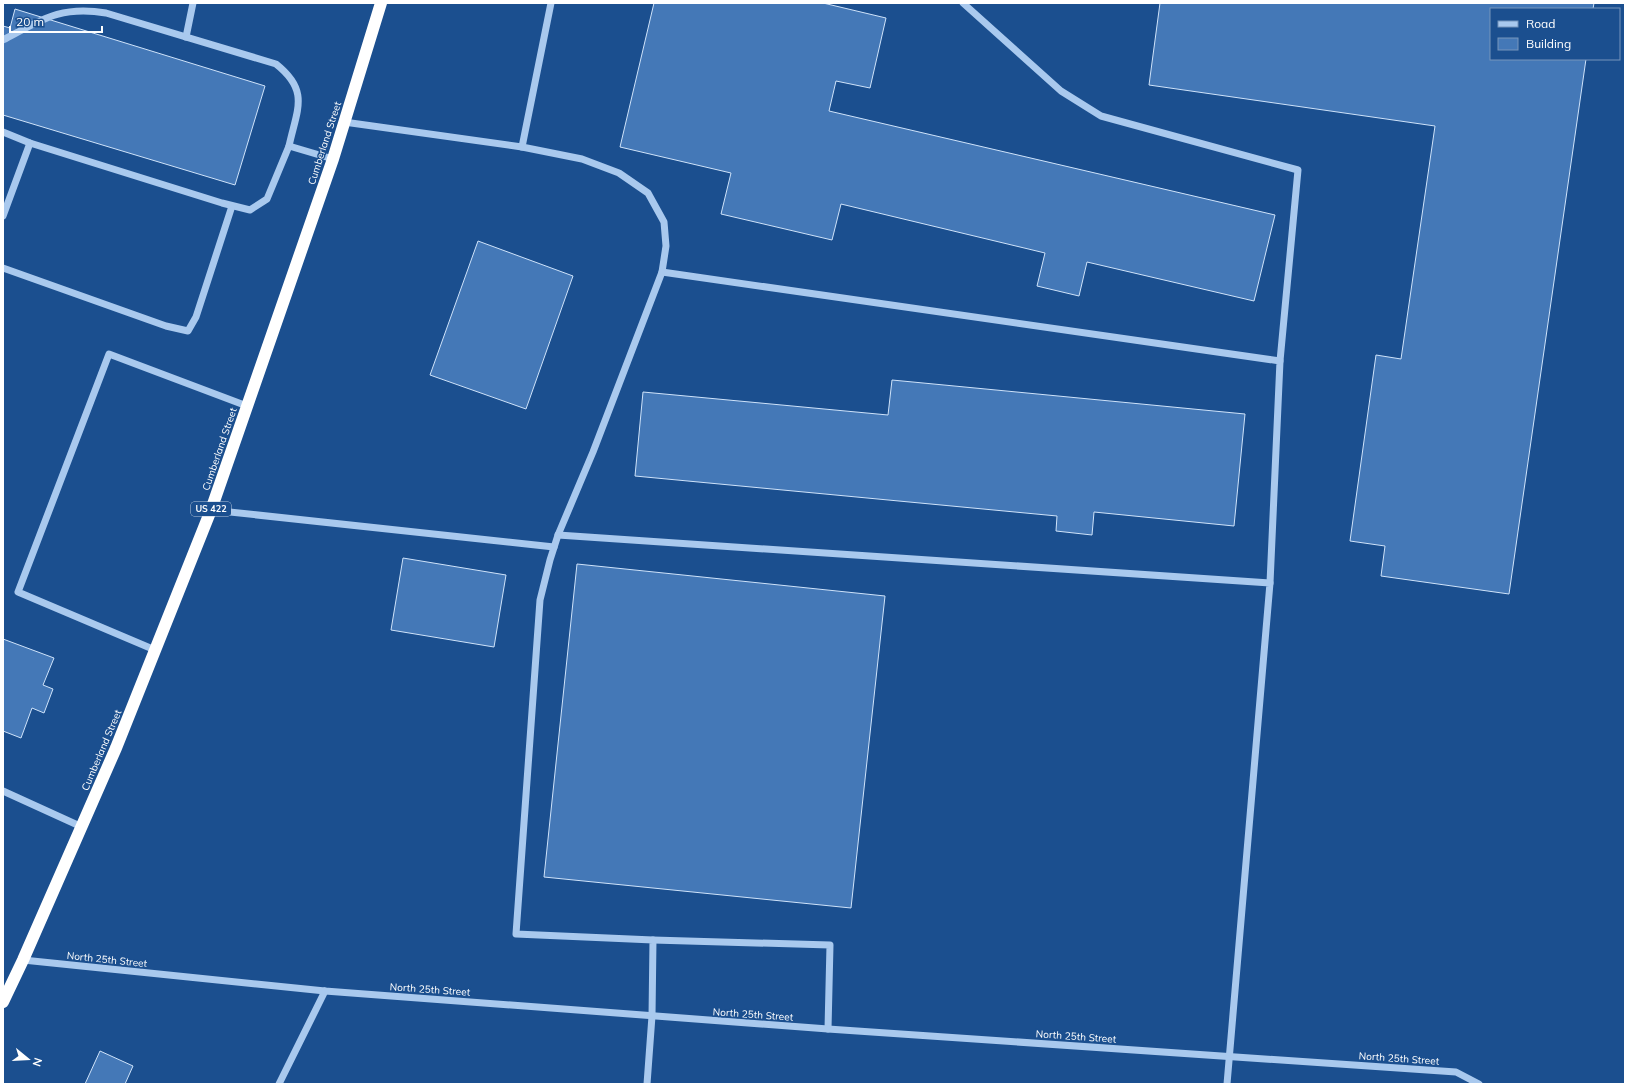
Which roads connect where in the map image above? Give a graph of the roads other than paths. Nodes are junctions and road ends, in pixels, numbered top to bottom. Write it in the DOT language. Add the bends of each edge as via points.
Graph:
graph roads {
  1 [pos="193,3"];
  2 [pos="381,3"];
  3 [pos="551,3"];
  4 [pos="963,3"];
  5 [pos="186,37"];
  6 [pos="3,40"];
  7 [pos="344,122"];
  8 [pos="3,132"];
  9 [pos="30,143"];
  10 [pos="288,146"];
  11 [pos="522,147"];
  12 [pos="333,159"];
  13 [pos="232,206"];
  14 [pos="3,216"];
  15 [pos="3,268"];
  16 [pos="662,272"];
  17 [pos="1280,361"];
  18 [pos="247,406"];
  19 [pos="211,510"];
  20 [pos="558,534"];
  21 [pos="554,547"];
  22 [pos="1270,583"];
  23 [pos="155,650"];
  24 [pos="3,791"];
  25 [pos="82,827"];
  26 [pos="653,940"];
  27 [pos="23,960"];
  28 [pos="325,991"];
  29 [pos="3,1002"];
  30 [pos="652,1016"];
  31 [pos="828,1029"];
  32 [pos="1229,1056"];
  33 [pos="279,1084"];
  34 [pos="647,1084"];
  35 [pos="1227,1084"];
  36 [pos="1479,1084"];
  1 -- 5 [label="street"];
  2 -- 7 [label="highway, Cumberland Street / US 422"];
  3 -- 11 [label="street"];
  4 -- 17 [label="street" via="1061,91 1101,116 1298,170"];
  5 -- 6 [label="street" via="91,10 68,11 45,18"];
  5 -- 10 [label="street" via="276,64 287,74 298,92 299,102"];
  7 -- 11 [label="street"];
  7 -- 12 [label="highway, Cumberland Street / US 422"];
  8 -- 9 [label="street"];
  9 -- 13 [label="street"];
  9 -- 14 [label="street"];
  10 -- 12 [label="street"];
  10 -- 13 [label="street" via="267,199 250,210"];
  11 -- 16 [label="street" via="582,159 620,173 648,193 664,222 666,246"];
  12 -- 18 [label="highway, Cumberland Street / US 422"];
  13 -- 15 [label="street" via="196,317 188,331 166,326"];
  16 -- 17 [label="street"];
  16 -- 20 [label="street" via="593,452"];
  17 -- 22 [label="street"];
  18 -- 19 [label="highway, Cumberland Street / US 422"];
  18 -- 23 [label="street" via="109,354 18,592"];
  19 -- 21 [label="street"];
  19 -- 23 [label="highway, Cumberland Street / US 422"];
  20 -- 21 [label="street"];
  20 -- 22 [label="street"];
  21 -- 26 [label="street" via="540,600 516,934"];
  22 -- 32 [label="street"];
  23 -- 25 [label="highway, Cumberland Street / US 422"];
  24 -- 25 [label="street"];
  25 -- 27 [label="highway, Cumberland Street / US 422"];
  26 -- 30 [label="street"];
  26 -- 31 [label="street" via="830,945"];
  27 -- 28 [label="street, North 25th Street"];
  27 -- 29 [label="highway, Cumberland Street / US 422"];
  28 -- 30 [label="street, North 25th Street"];
  28 -- 33 [label="street"];
  30 -- 31 [label="street, North 25th Street"];
  30 -- 34 [label="street"];
  31 -- 32 [label="street, North 25th Street"];
  32 -- 35 [label="street"];
  32 -- 36 [label="street, North 25th Street" via="1456,1072"];
}
